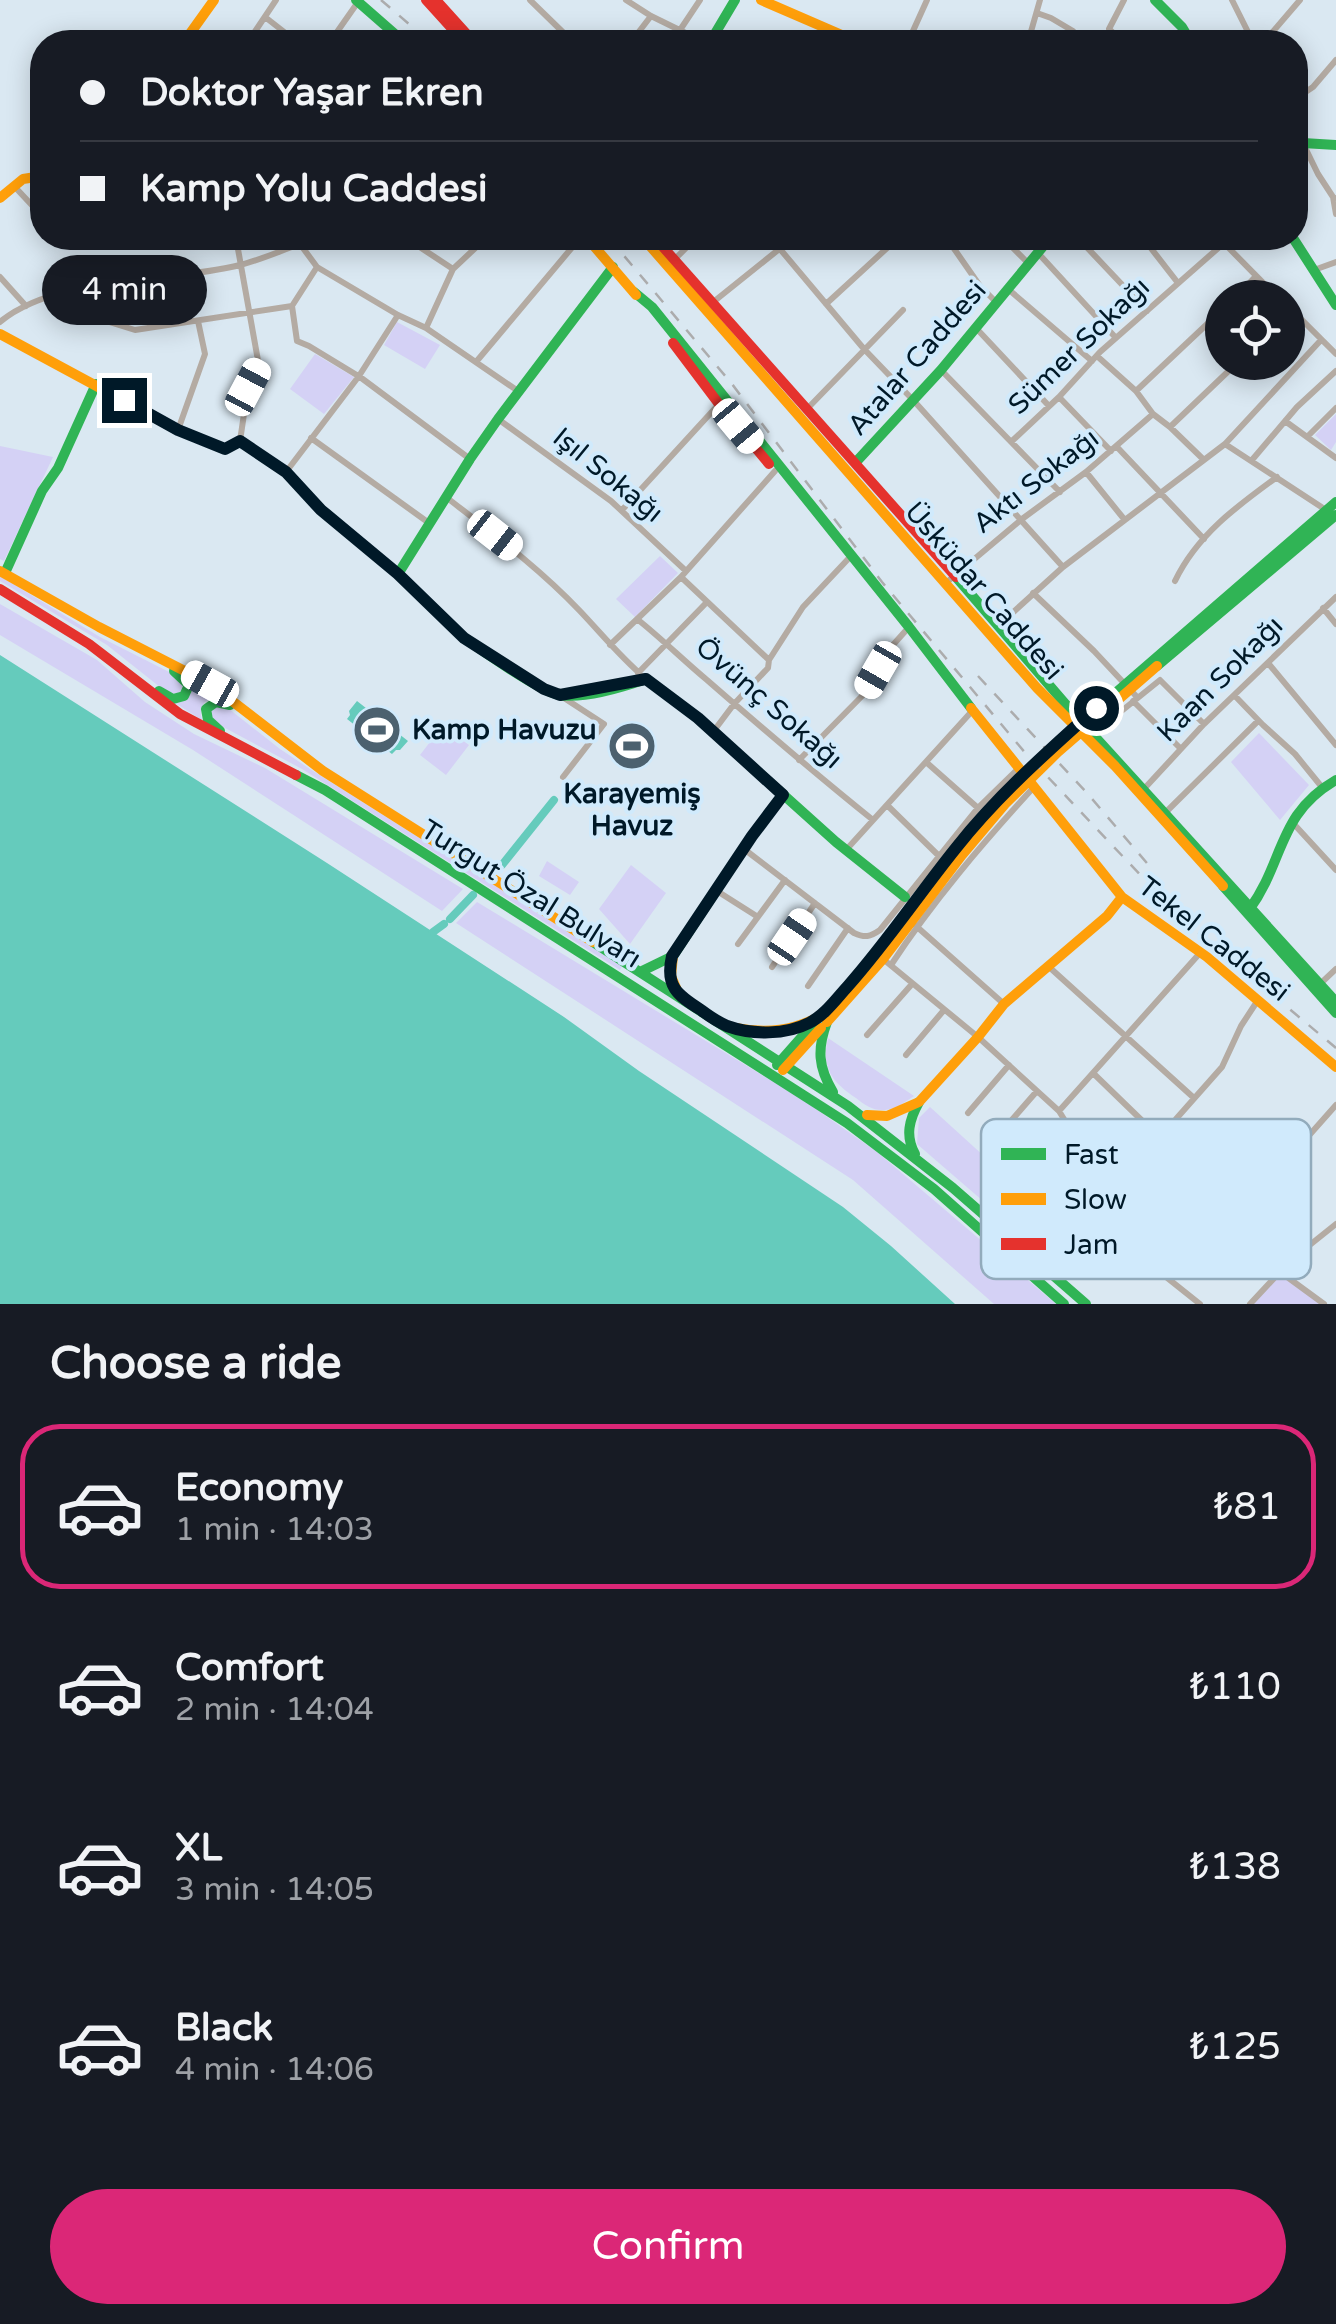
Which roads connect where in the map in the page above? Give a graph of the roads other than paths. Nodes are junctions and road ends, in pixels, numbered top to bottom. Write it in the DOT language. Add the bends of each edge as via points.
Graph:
graph roads {
  1 [pos="214,0"];
  2 [pos="276,0"];
  3 [pos="426,0"];
  4 [pos="436,0"];
  5 [pos="530,0"];
  6 [pos="700,0"];
  7 [pos="735,0"];
  8 [pos="761,0"];
  9 [pos="915,0"];
  10 [pos="1040,0"];
  11 [pos="1124,0"];
  12 [pos="1155,0"];
  13 [pos="1234,0"];
  14 [pos="1300,0"];
  15 [pos="357,1"];
  16 [pos="632,2"];
  17 [pos="926,2"];
  18 [pos="1037,13"];
  19 [pos="265,16"];
  20 [pos="651,16"];
  21 [pos="193,30"];
  22 [pos="256,30"];
  23 [pos="282,30"];
  24 [pos="338,30"];
  25 [pos="390,30"];
  26 [pos="453,30"];
  27 [pos="463,30"];
  28 [pos="561,30"];
  29 [pos="640,30"];
  30 [pos="680,30"];
  31 [pos="715,30"];
  32 [pos="822,30"];
  33 [pos="913,30"];
  34 [pos="1032,30"];
  35 [pos="1071,30"];
  36 [pos="1110,30"];
  37 [pos="1184,30"];
  38 [pos="1248,30"];
  39 [pos="1274,30"];
  40 [pos="1336,60"];
  41 [pos="1308,90"];
  42 [pos="1308,144"];
  43 [pos="1336,145"];
  44 [pos="1308,158"];
  45 [pos="30,178"];
  46 [pos="14,186"];
  47 [pos="0,198"];
  48 [pos="1334,198"];
  49 [pos="30,203"];
  50 [pos="1336,214"];
  51 [pos="238,250"];
  52 [pos="279,250"];
  53 [pos="307,250"];
  54 [pos="425,250"];
  55 [pos="473,250"];
  56 [pos="574,250"];
  57 [pos="596,250"];
  58 [pos="655,250"];
  59 [pos="665,250"];
  60 [pos="684,250"];
  61 [pos="779,250"];
  62 [pos="781,250"];
  63 [pos="885,250"];
  64 [pos="955,250"];
  65 [pos="1015,250"];
  66 [pos="1040,250"];
  67 [pos="1089,250"];
  68 [pos="1153,250"];
  69 [pos="1211,250"];
  70 [pos="1231,250"];
  71 [pos="1301,250"];
  72 [pos="1038,253"];
  73 [pos="674,260"];
  74 [pos="1336,262"];
  75 [pos="1029,264"];
  76 [pos="240,265"];
  77 [pos="317,267"];
  78 [pos="613,267"];
  79 [pos="453,268"];
  80 [pos="1314,270"];
  81 [pos="1256,276"];
  82 [pos="0,277"];
  83 [pos="1252,280"];
  84 [pos="1260,280"];
  85 [pos="1178,283"];
  86 [pos="1008,289"];
  87 [pos="634,292"];
  88 [pos="61,294"];
  89 [pos="997,303"];
  90 [pos="825,304"];
  91 [pos="1336,305"];
  92 [pos="26,306"];
  93 [pos="292,306"];
  94 [pos="709,306"];
  95 [pos="903,310"];
  96 [pos="1147,311"];
  97 [pos="248,312"];
  98 [pos="398,316"];
  99 [pos="198,321"];
  100 [pos="0,322"];
  101 [pos="1205,326"];
  102 [pos="1305,326"];
  103 [pos="426,328"];
  104 [pos="976,328"];
  105 [pos="0,334"];
  106 [pos="1116,338"];
  107 [pos="1321,340"];
  108 [pos="864,349"];
  109 [pos="1336,354"];
  110 [pos="1094,358"];
  111 [pos="476,362"];
  112 [pos="941,370"];
  113 [pos="1336,371"];
  114 [pos="358,376"];
  115 [pos="1219,380"];
  116 [pos="96,384"];
  117 [pos="518,391"];
  118 [pos="1136,391"];
  119 [pos="1059,397"];
  120 [pos="914,401"];
  121 [pos="719,404"];
  122 [pos="1050,406"];
  123 [pos="1336,408"];
  124 [pos="806,410"];
  125 [pos="1153,414"];
  126 [pos="498,419"];
  127 [pos="1285,421"];
  128 [pos="1170,427"];
  129 [pos="178,430"];
  130 [pos="1307,437"];
  131 [pos="310,438"];
  132 [pos="240,441"];
  133 [pos="1010,442"];
  134 [pos="1224,444"];
  135 [pos="1114,449"];
  136 [pos="1335,454"];
  137 [pos="470,459"];
  138 [pos="1204,460"];
  139 [pos="1252,460"];
  140 [pos="852,466"];
  141 [pos="775,471"];
  142 [pos="286,472"];
  143 [pos="1086,472"];
  144 [pos="1277,477"];
  145 [pos="1060,492"];
  146 [pos="1159,492"];
  147 [pos="446,497"];
  148 [pos="622,510"];
  149 [pos="1334,512"];
  150 [pos="1022,519"];
  151 [pos="1124,519"];
  152 [pos="430,524"];
  153 [pos="1204,539"];
  154 [pos="850,556"];
  155 [pos="1063,567"];
  156 [pos="3,572"];
  157 [pos="398,574"];
  158 [pos="683,574"];
  159 [pos="951,579"];
  160 [pos="1175,581"];
  161 [pos="0,588"];
  162 [pos="1033,593"];
  163 [pos="1336,597"];
  164 [pos="707,602"];
  165 [pos="1322,608"];
  166 [pos="636,619"];
  167 [pos="1336,624"];
  168 [pos="908,627"];
  169 [pos="998,627"];
  170 [pos="666,643"];
  171 [pos="610,645"];
  172 [pos="157,656"];
  173 [pos="768,660"];
  174 [pos="113,663"];
  175 [pos="1268,663"];
  176 [pos="641,678"];
  177 [pos="566,694"];
  178 [pos="1235,696"];
  179 [pos="1135,699"];
  180 [pos="734,704"];
  181 [pos="974,710"];
  182 [pos="248,713"];
  183 [pos="1258,721"];
  184 [pos="1204,724"];
  185 [pos="713,732"];
  186 [pos="1091,736"];
  187 [pos="232,742"];
  188 [pos="1336,746"];
  189 [pos="1180,749"];
  190 [pos="799,760"];
  191 [pos="926,762"];
  192 [pos="1018,769"];
  193 [pos="563,777"];
  194 [pos="1336,780"];
  195 [pos="1321,786"];
  196 [pos="1034,788"];
  197 [pos="1141,792"];
  198 [pos="783,795"];
  199 [pos="886,806"];
  200 [pos="978,808"];
  201 [pos="1165,814"];
  202 [pos="874,820"];
  203 [pos="1291,822"];
  204 [pos="744,849"];
  205 [pos="846,850"];
  206 [pos="938,855"];
  207 [pos="1336,870"];
  208 [pos="785,880"];
  209 [pos="717,891"];
  210 [pos="1122,898"];
  211 [pos="815,903"];
  212 [pos="913,904"];
  213 [pos="1248,911"];
  214 [pos="758,918"];
  215 [pos="914,924"];
  216 [pos="848,928"];
  217 [pos="738,944"];
  218 [pos="1200,952"];
  219 [pos="672,956"];
  220 [pos="887,962"];
  221 [pos="1048,966"];
  222 [pos="772,967"];
  223 [pos="1336,969"];
  224 [pos="640,972"];
  225 [pos="912,984"];
  226 [pos="808,986"];
  227 [pos="1318,987"];
  228 [pos="682,998"];
  229 [pos="1258,1000"];
  230 [pos="1336,1002"];
  231 [pos="1004,1004"];
  232 [pos="944,1010"];
  233 [pos="1336,1013"];
  234 [pos="824,1018"];
  235 [pos="724,1025"];
  236 [pos="867,1035"];
  237 [pos="978,1037"];
  238 [pos="1124,1037"];
  239 [pos="906,1056"];
  240 [pos="784,1063"];
  241 [pos="1009,1065"];
  242 [pos="1336,1067"];
  243 [pos="1093,1073"];
  244 [pos="774,1074"];
  245 [pos="1037,1091"];
  246 [pos="836,1097"];
  247 [pos="1194,1098"];
  248 [pos="919,1102"];
  249 [pos="1336,1106"];
  250 [pos="855,1110"];
  251 [pos="1060,1111"];
  252 [pos="968,1112"];
  253 [pos="1012,1119"];
  254 [pos="1064,1119"];
  255 [pos="1140,1119"];
  256 [pos="1177,1119"];
  257 [pos="1311,1134"];
  258 [pos="916,1156"];
  259 [pos="981,1213"];
  260 [pos="1336,1224"];
  261 [pos="981,1230"];
  262 [pos="1311,1244"];
  263 [pos="1036,1279"];
  264 [pos="1057,1279"];
  265 [pos="1169,1279"];
  266 [pos="1272,1279"];
  267 [pos="1290,1279"];
  268 [pos="1064,1304"];
  269 [pos="1086,1304"];
  270 [pos="1200,1304"];
  271 [pos="1250,1304"];
  272 [pos="1324,1304"];
  1 -- 21 [label="main road"];
  2 -- 19 [label="street"];
  3 -- 26 [label="main road"];
  4 -- 27 [label="main road"];
  5 -- 28 [label="street"];
  6 -- 30 [label="street"];
  7 -- 31 [label="main road"];
  8 -- 32 [label="main road"];
  9 -- 17 [label="street"];
  10 -- 18 [label="street"];
  11 -- 36 [label="street"];
  12 -- 37 [label="main road"];
  13 -- 38 [label="street"];
  14 -- 39 [label="street"];
  15 -- 24 [label="street"];
  15 -- 25 [label="main road"];
  16 -- 20 [label="street"];
  17 -- 33 [label="street"];
  18 -- 34 [label="street"];
  18 -- 35 [label="street"];
  19 -- 22 [label="street"];
  19 -- 23 [label="street"];
  20 -- 29 [label="street"];
  20 -- 30 [label="street"];
  40 -- 41 [label="street"];
  42 -- 43 [label="main road"];
  44 -- 48 [label="street"];
  45 -- 46 [label="main road"];
  46 -- 47 [label="main road"];
  46 -- 49 [label="street"];
  48 -- 50 [label="street"];
  51 -- 76 [label="street"];
  52 -- 76 [label="street"];
  53 -- 77 [label="street"];
  54 -- 79 [label="street"];
  55 -- 79 [label="street"];
  56 -- 111 [label="street"];
  57 -- 78 [label="main road, Tekel Caddesi"];
  58 -- 94 [label="main road, Üsküdar Caddesi"];
  59 -- 73 [label="main road, Üsküdar Caddesi"];
  60 -- 73 [label="street"];
  61 -- 94 [label="street"];
  62 -- 90 [label="street"];
  63 -- 90 [label="street"];
  64 -- 89 [label="street"];
  65 -- 75 [label="street"];
  66 -- 72 [label="main road, Atalar Caddesi"];
  67 -- 96 [label="street"];
  68 -- 85 [label="street"];
  69 -- 85 [label="street, Sümer Sokağı"];
  70 -- 81 [label="street"];
  71 -- 80 [label="main road"];
  72 -- 75 [label="main road, Atalar Caddesi"];
  72 -- 106 [label="street"];
  73 -- 94 [label="main road, Üsküdar Caddesi"];
  74 -- 80 [label="street"];
  75 -- 86 [label="main road, Atalar Caddesi"];
  76 -- 88 [label="street"];
  76 -- 97 [label="street"];
  77 -- 93 [label="street"];
  77 -- 98 [label="street"];
  78 -- 87 [label="main road, Tekel Caddesi"];
  78 -- 117 [label="main road"];
  79 -- 103 [label="street"];
  80 -- 91 [label="main road"];
  81 -- 83 [label="street"];
  81 -- 84 [label="street"];
  82 -- 92 [label="street"];
  85 -- 96 [label="street, Sümer Sokağı"];
  86 -- 89 [label="main road, Atalar Caddesi"];
  86 -- 110 [label="street"];
  87 -- 121 [label="main road, Tekel Caddesi"];
  87 -- 154 [label="main road, Tekel Caddesi"];
  88 -- 92 [label="street"];
  88 -- 99 [label="street" via="134,330"];
  89 -- 104 [label="main road, Atalar Caddesi"];
  90 -- 108 [label="street"];
  92 -- 100 [label="street"];
  93 -- 97 [label="street"];
  93 -- 114 [label="street" via="297,341"];
  94 -- 124 [label="main road, Üsküdar Caddesi"];
  94 -- 140 [label="main road, Üsküdar Caddesi"];
  95 -- 108 [label="street"];
  96 -- 106 [label="street, Sümer Sokağı"];
  97 -- 99 [label="street"];
  97 -- 132 [label="street" via="259,366 248,387"];
  98 -- 103 [label="street"];
  98 -- 114 [label="street"];
  99 -- 129 [label="street" via="204,354"];
  101 -- 118 [label="street"];
  102 -- 107 [label="street"];
  103 -- 111 [label="street"];
  104 -- 112 [label="main road, Atalar Caddesi"];
  104 -- 122 [label="street"];
  105 -- 116 [label="main road"];
  106 -- 110 [label="street, Sümer Sokağı"];
  107 -- 109 [label="street"];
  107 -- 134 [label="street"];
  108 -- 120 [label="street"];
  108 -- 124 [label="street"];
  110 -- 118 [label="street"];
  110 -- 119 [label="street, Sümer Sokağı"];
  111 -- 117 [label="street"];
  112 -- 120 [label="main road, Atalar Caddesi"];
  112 -- 133 [label="street"];
  113 -- 127 [label="street"];
  114 -- 131 [label="street"];
  114 -- 137 [label="street"];
  115 -- 128 [label="street"];
  116 -- 129 [label="main road"];
  116 -- 156 [label="main road"];
  117 -- 126 [label="main road"];
  118 -- 125 [label="street"];
  119 -- 122 [label="street, Sümer Sokağı"];
  119 -- 135 [label="street"];
  120 -- 140 [label="main road, Atalar Caddesi"];
  120 -- 150 [label="street"];
  121 -- 141 [label="main road, Tekel Caddesi"];
  121 -- 148 [label="street"];
  122 -- 133 [label="street, Sümer Sokağı"];
  123 -- 130 [label="street"];
  124 -- 140 [label="main road, Üsküdar Caddesi"];
  125 -- 128 [label="street"];
  125 -- 135 [label="street, Aktı Sokağı"];
  126 -- 137 [label="main road"];
  126 -- 148 [label="street, Işıl Sokağı"];
  127 -- 130 [label="street"];
  127 -- 139 [label="street"];
  128 -- 138 [label="street"];
  129 -- 132 [label="main road" via="225,449"];
  130 -- 136 [label="street"];
  131 -- 142 [label="street"];
  131 -- 152 [label="street"];
  132 -- 142 [label="main road"];
  133 -- 145 [label="street"];
  134 -- 138 [label="street"];
  134 -- 139 [label="street"];
  135 -- 143 [label="street, Aktı Sokağı"];
  135 -- 146 [label="street"];
  137 -- 147 [label="main road"];
  138 -- 146 [label="street"];
  139 -- 144 [label="street"];
  140 -- 159 [label="main road, Üsküdar Caddesi"];
  141 -- 154 [label="main road, Tekel Caddesi"];
  141 -- 158 [label="street"];
  142 -- 157 [label="main road"];
  143 -- 145 [label="street, Aktı Sokağı"];
  143 -- 151 [label="street"];
  144 -- 149 [label="street"];
  144 -- 153 [label="street"];
  145 -- 150 [label="street, Aktı Sokağı"];
  146 -- 151 [label="street"];
  146 -- 153 [label="street"];
  147 -- 152 [label="main road"];
  147 -- 171 [label="street" via="518,553"];
  148 -- 158 [label="street, Işıl Sokağı"];
  149 -- 212 [label="main road" via="1058,752"];
  150 -- 155 [label="street"];
  150 -- 159 [label="street, Aktı Sokağı"];
  151 -- 155 [label="street"];
  152 -- 157 [label="main road"];
  153 -- 160 [label="street"];
  154 -- 168 [label="main road, Tekel Caddesi"];
  154 -- 173 [label="street"];
  155 -- 162 [label="street"];
  156 -- 172 [label="main road, Turgut Özal Bulvarı"];
  157 -- 177 [label="main road" via="464,638 544,689"];
  158 -- 164 [label="street, Işıl Sokağı"];
  158 -- 166 [label="street"];
  159 -- 169 [label="main road, Üsküdar Caddesi"];
  159 -- 186 [label="main road, Üsküdar Caddesi" via="1037,688"];
  161 -- 174 [label="main road, Turgut Özal Bulvarı"];
  162 -- 169 [label="street"];
  162 -- 179 [label="street"];
  163 -- 165 [label="street, Kaan Sokağı"];
  164 -- 170 [label="street"];
  164 -- 173 [label="street, Işıl Sokağı"];
  165 -- 167 [label="street"];
  165 -- 175 [label="street, Kaan Sokağı"];
  166 -- 170 [label="street, Övünç Sokağı"];
  166 -- 171 [label="street"];
  168 -- 181 [label="main road, Tekel Caddesi"];
  168 -- 190 [label="street" via="864,694"];
  169 -- 186 [label="main road, Üsküdar Caddesi"];
  170 -- 176 [label="street"];
  170 -- 180 [label="street, Övünç Sokağı"];
  171 -- 176 [label="street"];
  172 -- 174 [label="main road" via="186,681 180,699"];
  172 -- 182 [label="main road, Turgut Özal Bulvarı"];
  173 -- 180 [label="street"];
  174 -- 187 [label="main road, Turgut Özal Bulvarı" via="180,714"];
  175 -- 178 [label="street, Kaan Sokağı"];
  175 -- 188 [label="street"];
  176 -- 177 [label="main road"];
  176 -- 185 [label="main road"];
  177 -- 193 [label="street" via="604,724"];
  178 -- 183 [label="street"];
  178 -- 184 [label="street, Kaan Sokağı"];
  179 -- 184 [label="street" via="1160,680"];
  179 -- 186 [label="street"];
  179 -- 189 [label="street"];
  180 -- 185 [label="street"];
  180 -- 190 [label="street, Övünç Sokağı"];
  181 -- 191 [label="street"];
  181 -- 192 [label="main road, Tekel Caddesi"];
  182 -- 187 [label="main road" via="218,701 206,709 208,720"];
  182 -- 224 [label="main road, Turgut Özal Bulvarı" via="323,771"];
  183 -- 195 [label="street"];
  183 -- 201 [label="street"];
  184 -- 189 [label="street, Kaan Sokağı"];
  185 -- 198 [label="main road"];
  186 -- 197 [label="main road, Üsküdar Caddesi"];
  187 -- 244 [label="main road, Turgut Özal Bulvarı" via="325,790"];
  189 -- 197 [label="street, Kaan Sokağı"];
  190 -- 202 [label="street, Övünç Sokağı"];
  191 -- 199 [label="street"];
  191 -- 200 [label="street"];
  192 -- 196 [label="main road, Tekel Caddesi"];
  192 -- 200 [label="street"];
  194 -- 195 [label="main road"];
  195 -- 203 [label="main road"];
  196 -- 210 [label="main road, Tekel Caddesi"];
  196 -- 215 [label="street"];
  197 -- 201 [label="main road, Üsküdar Caddesi"];
  197 -- 213 [label="main road, Üsküdar Caddesi"];
  198 -- 204 [label="main road"];
  198 -- 205 [label="main road"];
  199 -- 202 [label="street"];
  199 -- 206 [label="street"];
  200 -- 206 [label="street"];
  201 -- 213 [label="main road, Üsküdar Caddesi"];
  202 -- 205 [label="street"];
  203 -- 207 [label="street"];
  203 -- 213 [label="main road" via="1262,896"];
  204 -- 208 [label="street"];
  204 -- 209 [label="main road"];
  205 -- 212 [label="main road"];
  206 -- 212 [label="street"];
  208 -- 211 [label="street"];
  208 -- 214 [label="street"];
  209 -- 214 [label="street"];
  209 -- 219 [label="main road"];
  210 -- 218 [label="main road, Tekel Caddesi"];
  210 -- 221 [label="main road"];
  211 -- 216 [label="street"];
  211 -- 222 [label="street"];
  212 -- 215 [label="main road"];
  212 -- 216 [label="street" via="870,936"];
  212 -- 234 [label="main road"];
  213 -- 227 [label="main road, Üsküdar Caddesi"];
  214 -- 217 [label="street"];
  215 -- 220 [label="main road"];
  215 -- 231 [label="street"];
  216 -- 226 [label="street"];
  218 -- 229 [label="main road, Tekel Caddesi"];
  218 -- 238 [label="street"];
  219 -- 224 [label="main road"];
  219 -- 228 [label="main road" via="670,976"];
  220 -- 225 [label="street"];
  220 -- 234 [label="main road"];
  221 -- 231 [label="main road"];
  221 -- 238 [label="street"];
  223 -- 227 [label="street"];
  224 -- 228 [label="main road, Turgut Özal Bulvarı"];
  225 -- 232 [label="street"];
  225 -- 236 [label="street"];
  227 -- 230 [label="main road, Üsküdar Caddesi"];
  227 -- 233 [label="main road, Üsküdar Caddesi"];
  228 -- 235 [label="main road, Turgut Özal Bulvarı"];
  229 -- 242 [label="main road, Tekel Caddesi"];
  229 -- 247 [label="street" via="1222,1067"];
  231 -- 237 [label="main road"];
  232 -- 237 [label="street"];
  232 -- 239 [label="street"];
  234 -- 235 [label="main road" via="768,1032"];
  234 -- 240 [label="main road"];
  234 -- 246 [label="main road" via="819,1064"];
  235 -- 240 [label="main road, Turgut Özal Bulvarı"];
  237 -- 241 [label="street"];
  237 -- 248 [label="main road"];
  238 -- 243 [label="street"];
  238 -- 247 [label="street"];
  240 -- 244 [label="main road"];
  240 -- 246 [label="main road, Turgut Özal Bulvarı"];
  241 -- 245 [label="street"];
  241 -- 252 [label="street"];
  243 -- 251 [label="street"];
  243 -- 255 [label="street"];
  244 -- 261 [label="main road, Turgut Özal Bulvarı" via="848,1122"];
  245 -- 251 [label="street"];
  245 -- 253 [label="street"];
  246 -- 250 [label="main road, Turgut Özal Bulvarı"];
  247 -- 256 [label="street"];
  248 -- 250 [label="main road" via="878,1118"];
  248 -- 258 [label="main road" via="908,1138"];
  249 -- 257 [label="street"];
  250 -- 258 [label="main road, Turgut Özal Bulvarı"];
  251 -- 254 [label="street"];
  258 -- 259 [label="main road, Turgut Özal Bulvarı"];
  260 -- 262 [label="street"];
  263 -- 268 [label="main road, Turgut Özal Bulvarı"];
  264 -- 269 [label="main road, Turgut Özal Bulvarı"];
  265 -- 270 [label="street"];
  266 -- 271 [label="street"];
  267 -- 272 [label="street"];
}
